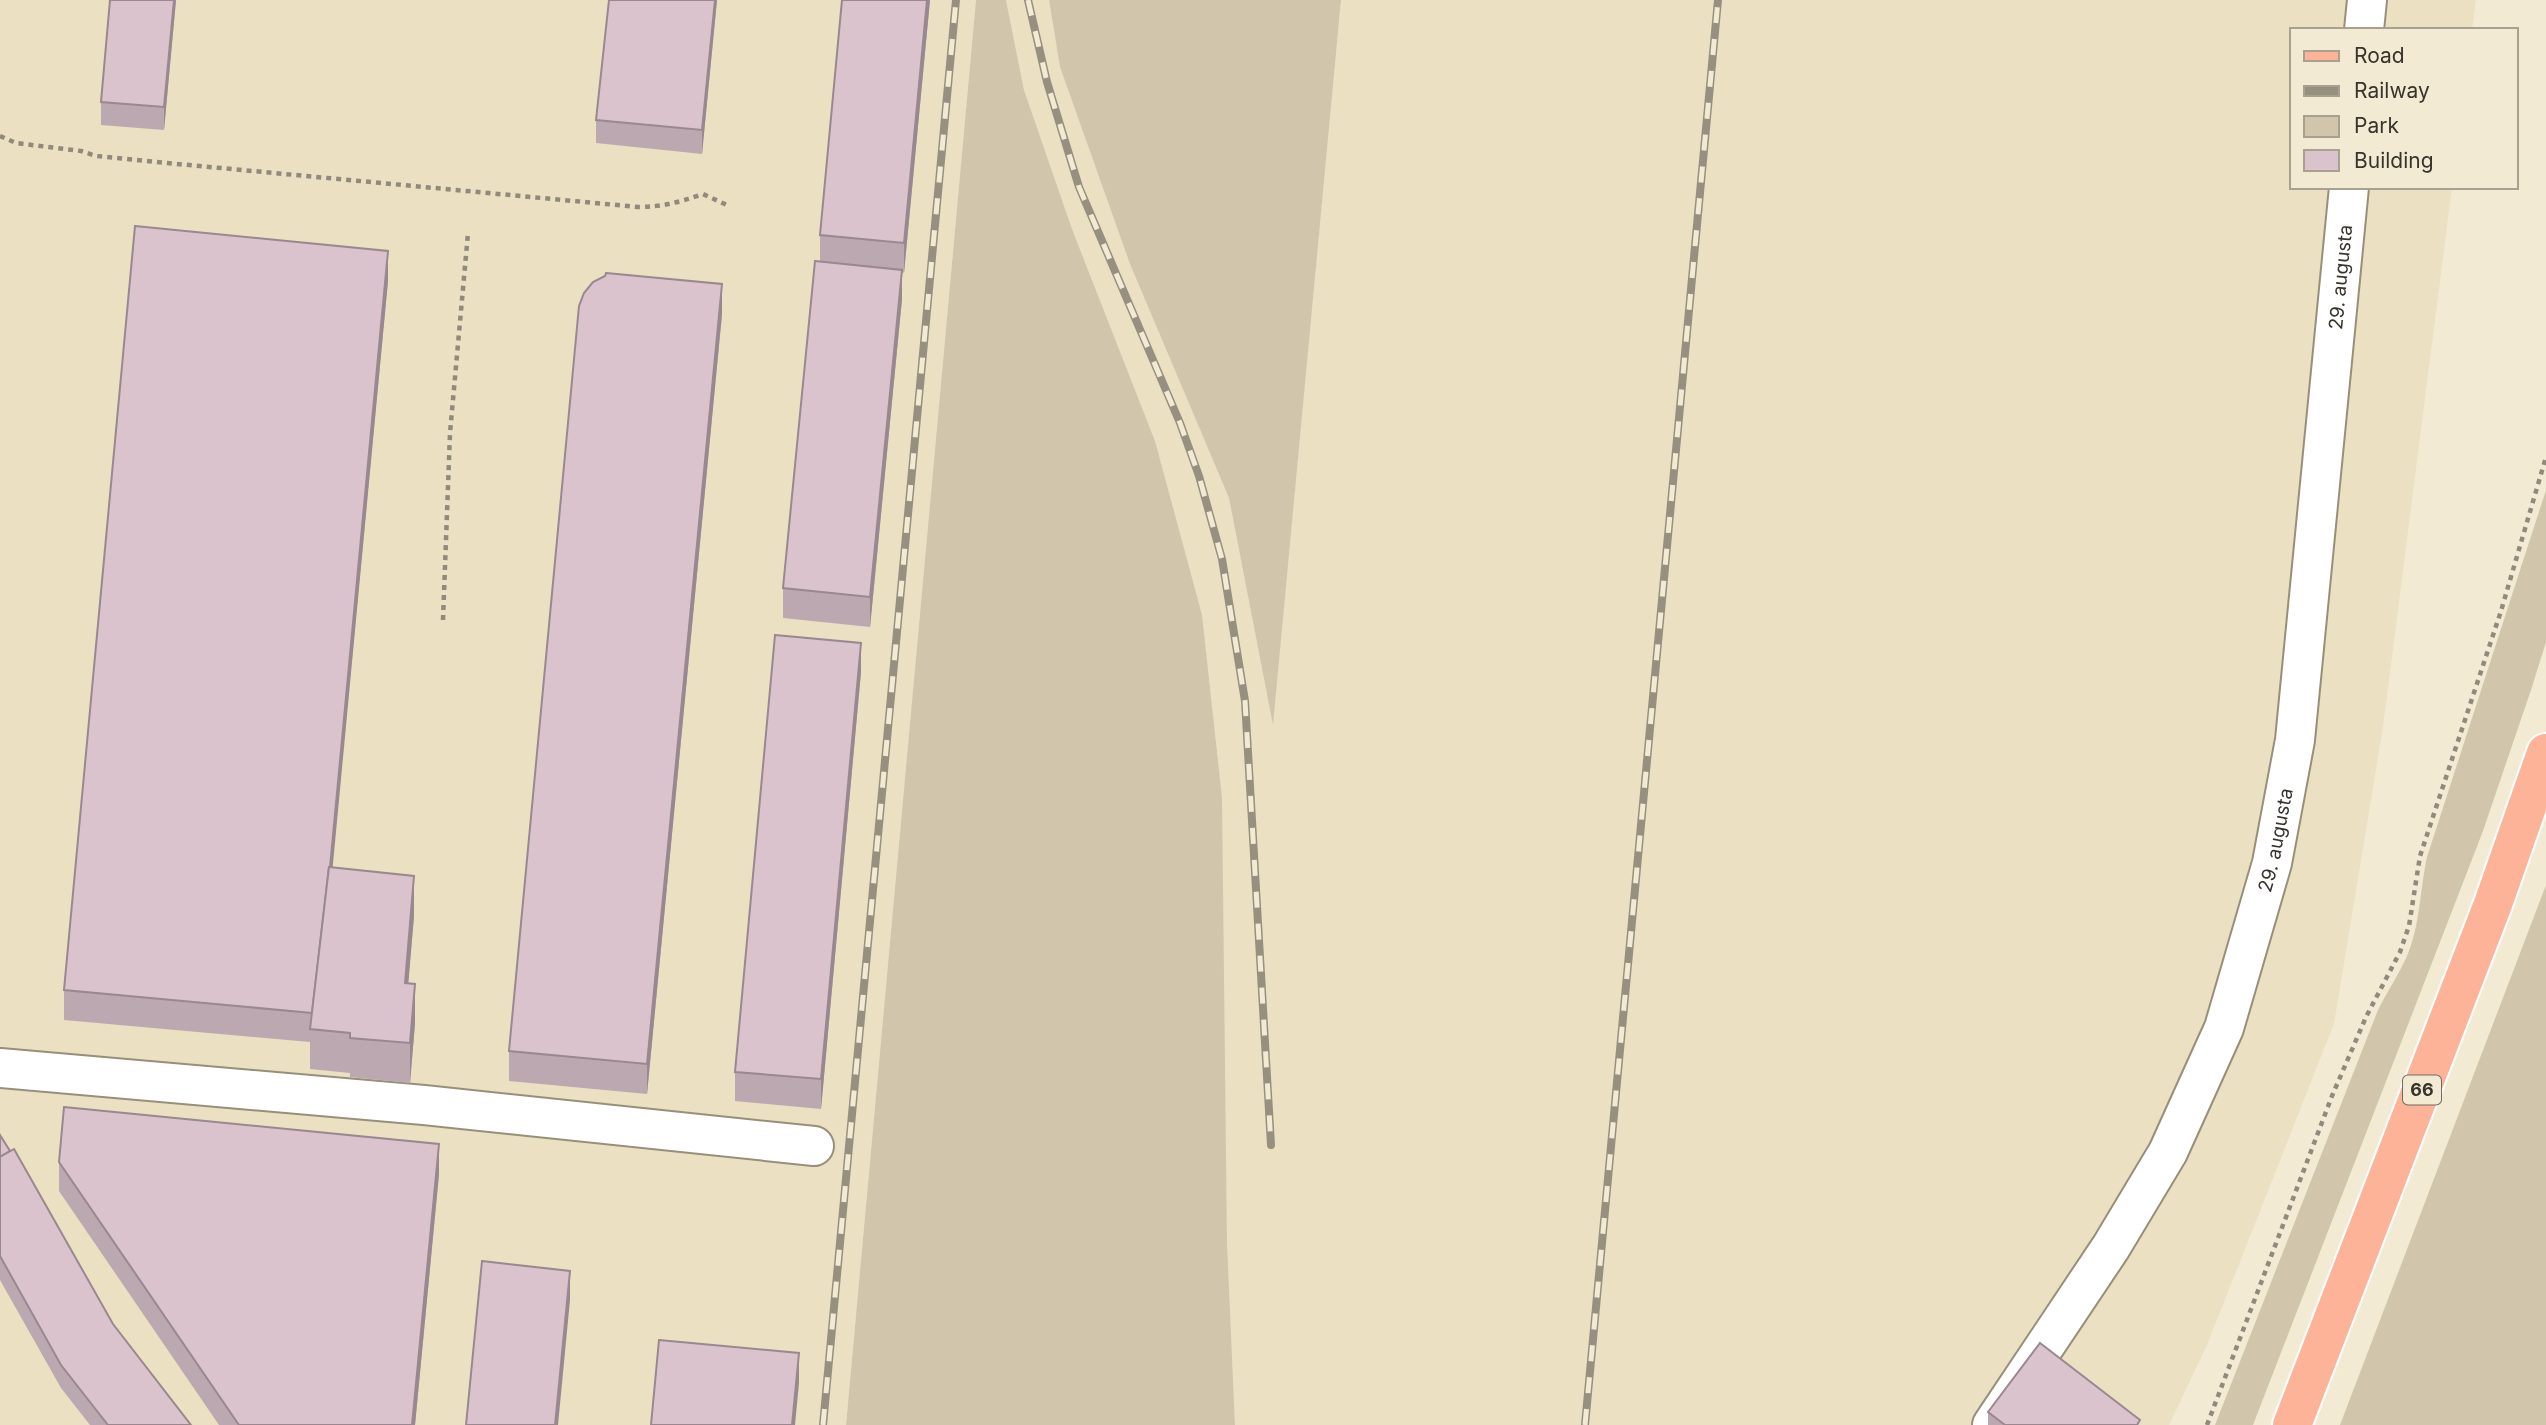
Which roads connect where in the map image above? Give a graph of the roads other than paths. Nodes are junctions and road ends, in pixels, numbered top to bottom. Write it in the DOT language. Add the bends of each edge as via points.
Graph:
graph roads {
  1 [pos="2367,0"];
  2 [pos="2364,28"];
  3 [pos="2348,189"];
  4 [pos="2546,753"];
  5 [pos="0,1069"];
  6 [pos="814,1146"];
  7 [pos="1992,1425"];
  8 [pos="2292,1425"];
  1 -- 2 [label="lane"];
  3 -- 7 [label="lane, 29. augusta" via="2295,740 2272,863 2224,1028 2168,1152 2111,1247"];
  4 -- 8 [label="main road, 66" via="2488,917"];
  5 -- 6 [label="lane" via="424,1105"];
}
